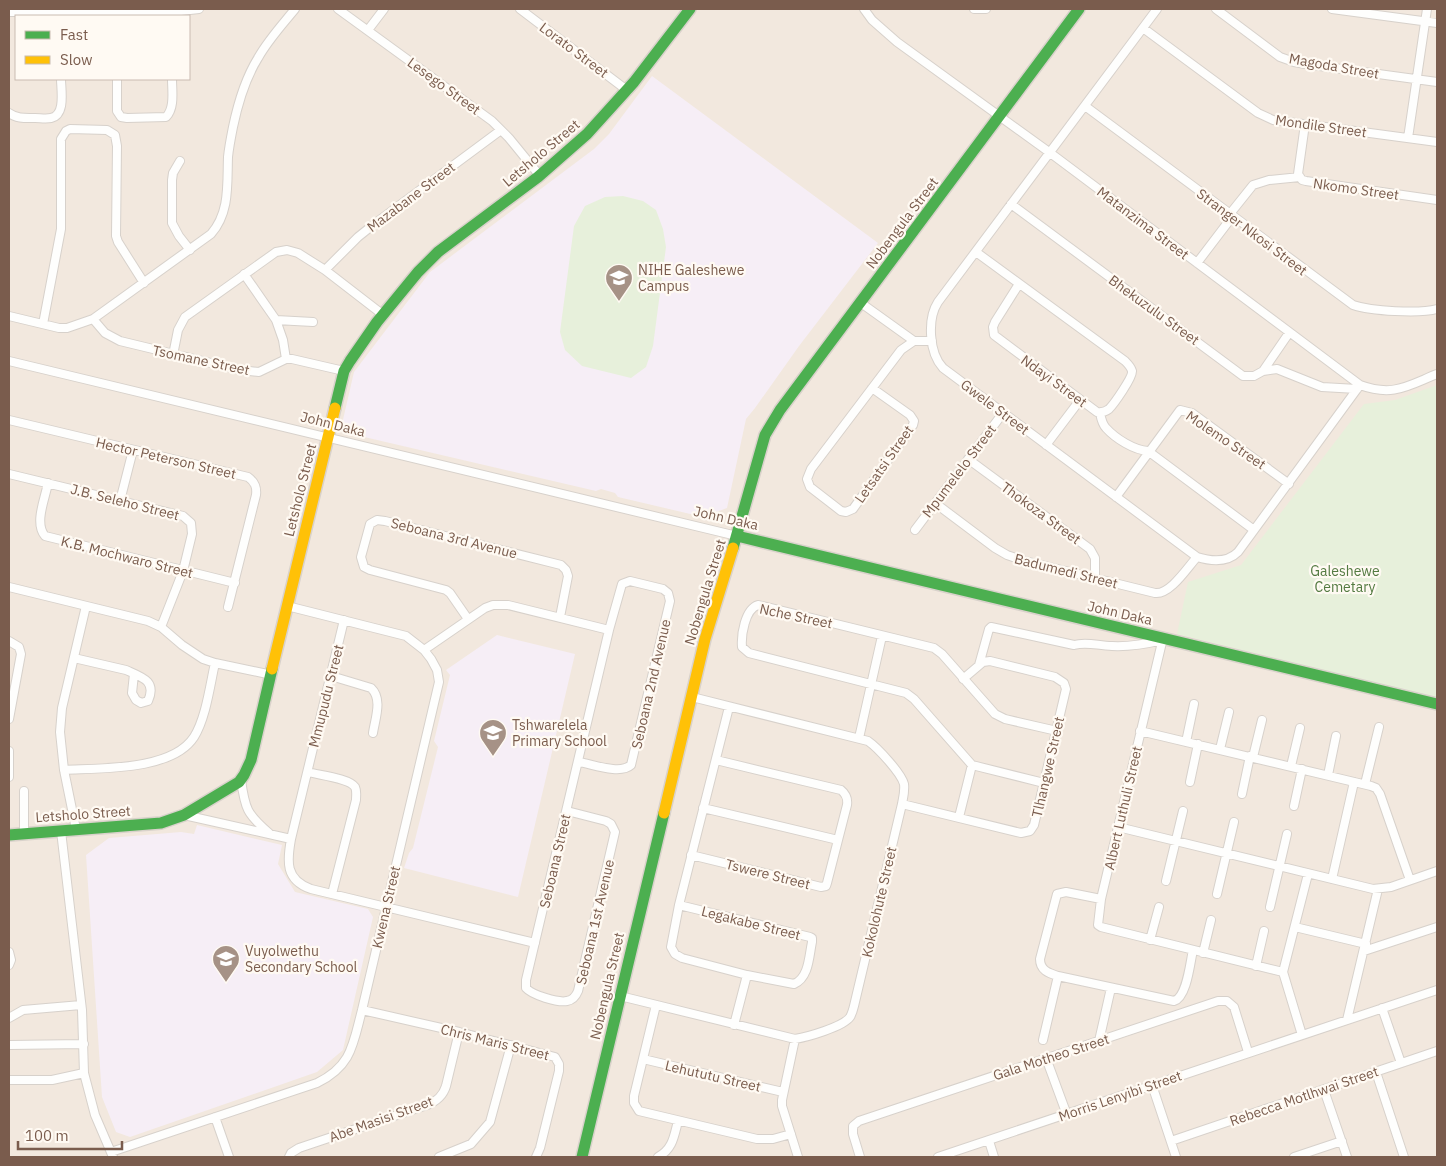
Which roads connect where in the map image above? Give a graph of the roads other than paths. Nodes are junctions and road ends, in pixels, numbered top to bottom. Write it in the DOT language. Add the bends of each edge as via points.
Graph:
graph roads {
  1 [pos="199,9"];
  2 [pos="295,9"];
  3 [pos="338,9"];
  4 [pos="384,9"];
  5 [pos="520,9"];
  6 [pos="690,9"];
  7 [pos="864,9"];
  8 [pos="974,9"];
  9 [pos="986,9"];
  10 [pos="1079,9"];
  11 [pos="1157,9"];
  12 [pos="1216,9"];
  13 [pos="1332,9"];
  14 [pos="1427,9"];
  15 [pos="9,12"];
  16 [pos="60,14"];
  17 [pos="116,14"];
  18 [pos="172,14"];
  19 [pos="1426,22"];
  20 [pos="1437,23"];
  21 [pos="1143,28"];
  22 [pos="368,30"];
  23 [pos="1417,79"];
  24 [pos="61,80"];
  25 [pos="117,80"];
  26 [pos="172,80"];
  27 [pos="1437,82"];
  28 [pos="628,91"];
  29 [pos="1084,106"];
  30 [pos="9,113"];
  31 [pos="1000,116"];
  32 [pos="1305,124"];
  33 [pos="501,130"];
  34 [pos="1408,138"];
  35 [pos="1437,142"];
  36 [pos="1049,152"];
  37 [pos="180,161"];
  38 [pos="540,176"];
  39 [pos="1300,177"];
  40 [pos="1437,200"];
  41 [pos="1011,204"];
  42 [pos="1231,216"];
  43 [pos="190,250"];
  44 [pos="976,252"];
  45 [pos="1196,263"];
  46 [pos="325,270"];
  47 [pos="244,274"];
  48 [pos="144,283"];
  49 [pos="1020,284"];
  50 [pos="861,303"];
  51 [pos="1437,309"];
  52 [pos="382,314"];
  53 [pos="9,316"];
  54 [pos="93,319"];
  55 [pos="276,320"];
  56 [pos="313,322"];
  57 [pos="43,324"];
  58 [pos="1289,333"];
  59 [pos="932,341"];
  60 [pos="914,342"];
  61 [pos="173,354"];
  62 [pos="286,359"];
  63 [pos="9,361"];
  64 [pos="344,371"];
  65 [pos="1263,371"];
  66 [pos="1437,374"];
  67 [pos="1359,387"];
  68 [pos="872,388"];
  69 [pos="1080,400"];
  70 [pos="1003,413"];
  71 [pos="1100,413"];
  72 [pos="9,420"];
  73 [pos="328,438"];
  74 [pos="1046,446"];
  75 [pos="133,450"];
  76 [pos="1148,451"];
  77 [pos="968,460"];
  78 [pos="9,474"];
  79 [pos="48,483"];
  80 [pos="1289,484"];
  81 [pos="1116,497"];
  82 [pos="120,501"];
  83 [pos="935,503"];
  84 [pos="915,530"];
  85 [pos="1254,530"];
  86 [pos="737,536"];
  87 [pos="1197,556"];
  88 [pos="183,570"];
  89 [pos="1095,578"];
  90 [pos="626,582"];
  91 [pos="235,583"];
  92 [pos="9,587"];
  93 [pos="86,606"];
  94 [pos="287,606"];
  95 [pos="228,607"];
  96 [pos="560,617"];
  97 [pos="468,619"];
  98 [pos="344,620"];
  99 [pos="161,627"];
  100 [pos="609,630"];
  101 [pos="882,636"];
  102 [pos="1163,639"];
  103 [pos="9,641"];
  104 [pos="424,650"];
  105 [pos="74,658"];
  106 [pos="215,663"];
  107 [pos="979,665"];
  108 [pos="134,674"];
  109 [pos="272,674"];
  110 [pos="331,676"];
  111 [pos="963,679"];
  112 [pos="871,684"];
  113 [pos="692,698"];
  114 [pos="1194,704"];
  115 [pos="1437,704"];
  116 [pos="729,708"];
  117 [pos="1229,712"];
  118 [pos="9,719"];
  119 [pos="1262,720"];
  120 [pos="1379,727"];
  121 [pos="1300,728"];
  122 [pos="1057,731"];
  123 [pos="1140,731"];
  124 [pos="373,733"];
  125 [pos="1336,736"];
  126 [pos="859,738"];
  127 [pos="1186,742"];
  128 [pos="1198,744"];
  129 [pos="1220,749"];
  130 [pos="9,751"];
  131 [pos="1252,757"];
  132 [pos="716,760"];
  133 [pos="579,762"];
  134 [pos="972,765"];
  135 [pos="1291,766"];
  136 [pos="1302,769"];
  137 [pos="64,770"];
  138 [pos="308,772"];
  139 [pos="1328,775"];
  140 [pos="9,777"];
  141 [pos="241,780"];
  142 [pos="1044,782"];
  143 [pos="1190,782"];
  144 [pos="1354,782"];
  145 [pos="1365,784"];
  146 [pos="24,791"];
  147 [pos="1242,794"];
  148 [pos="902,804"];
  149 [pos="1294,806"];
  150 [pos="703,808"];
  151 [pos="567,811"];
  152 [pos="1183,811"];
  153 [pos="184,814"];
  154 [pos="959,817"];
  155 [pos="1234,822"];
  156 [pos="1118,827"];
  157 [pos="76,830"];
  158 [pos="61,831"];
  159 [pos="24,833"];
  160 [pos="9,834"];
  161 [pos="271,834"];
  162 [pos="1288,834"];
  163 [pos="292,839"];
  164 [pos="838,840"];
  165 [pos="1176,841"];
  166 [pos="1226,854"];
  167 [pos="692,855"];
  168 [pos="1279,867"];
  169 [pos="1437,870"];
  170 [pos="1308,874"];
  171 [pos="1332,880"];
  172 [pos="1410,880"];
  173 [pos="1166,881"];
  174 [pos="1378,889"];
  175 [pos="332,894"];
  176 [pos="1217,894"];
  177 [pos="1101,899"];
  178 [pos="679,905"];
  179 [pos="386,907"];
  180 [pos="1159,907"];
  181 [pos="1270,907"];
  182 [pos="1211,920"];
  183 [pos="1295,927"];
  184 [pos="1437,927"];
  185 [pos="1264,931"];
  186 [pos="1150,940"];
  187 [pos="535,943"];
  188 [pos="1365,947"];
  189 [pos="1193,950"];
  190 [pos="9,952"];
  191 [pos="1203,953"];
  192 [pos="9,965"];
  193 [pos="1256,966"];
  194 [pos="1283,972"];
  195 [pos="747,974"];
  196 [pos="1058,976"];
  197 [pos="1111,988"];
  198 [pos="1437,990"];
  199 [pos="620,996"];
  200 [pos="656,1005"];
  201 [pos="81,1006"];
  202 [pos="1382,1008"];
  203 [pos="362,1010"];
  204 [pos="9,1018"];
  205 [pos="1347,1020"];
  206 [pos="734,1025"];
  207 [pos="459,1032"];
  208 [pos="1302,1035"];
  209 [pos="795,1038"];
  210 [pos="1043,1040"];
  211 [pos="1099,1041"];
  212 [pos="84,1044"];
  213 [pos="9,1045"];
  214 [pos="511,1045"];
  215 [pos="1437,1051"];
  216 [pos="1248,1052"];
  217 [pos="1046,1058"];
  218 [pos="643,1059"];
  219 [pos="1401,1063"];
  220 [pos="1376,1072"];
  221 [pos="84,1073"];
  222 [pos="9,1080"];
  223 [pos="1152,1085"];
  224 [pos="1324,1090"];
  225 [pos="783,1092"];
  226 [pos="1067,1114"];
  227 [pos="215,1117"];
  228 [pos="678,1121"];
  229 [pos="791,1134"];
  230 [pos="989,1141"];
  231 [pos="1171,1141"];
  232 [pos="1342,1141"];
  233 [pos="112,1155"];
  234 [pos="228,1157"];
  235 [pos="289,1157"];
  236 [pos="439,1157"];
  237 [pos="536,1157"];
  238 [pos="582,1157"];
  239 [pos="658,1157"];
  240 [pos="798,1157"];
  241 [pos="860,1157"];
  242 [pos="938,1157"];
  243 [pos="994,1157"];
  244 [pos="1176,1157"];
  245 [pos="1294,1157"];
  246 [pos="1347,1157"];
  247 [pos="1404,1157"];
  1 -- 18 [label="street"];
  2 -- 43 [label="street" via="265,47 245,84 228,154 227,193 221,219 211,234"];
  3 -- 22 [label="street, Lesego Street"];
  4 -- 22 [label="street"];
  5 -- 28 [label="street, Lorato Street"];
  6 -- 28 [label="street, Letsholo Street"];
  7 -- 31 [label="street, Matanzima Street" via="897,42"];
  8 -- 9 [label="street"];
  10 -- 31 [label="street, Nobengula Street"];
  11 -- 21 [label="street, Gwele Street"];
  12 -- 23 [label="street, Magoda Street" via="1286,60"];
  13 -- 19 [label="street"];
  14 -- 19 [label="street"];
  15 -- 16 [label="street"];
  16 -- 17 [label="street"];
  17 -- 18 [label="street"];
  19 -- 20 [label="street"];
  19 -- 23 [label="street"];
  21 -- 29 [label="street, Gwele Street"];
  21 -- 32 [label="street, Mondile Street" via="1258,113 1273,120"];
  22 -- 33 [label="street, Lesego Street"];
  23 -- 27 [label="street, Magoda Street"];
  23 -- 34 [label="street"];
  24 -- 30 [label="street" via="60,109 56,116 21,118"];
  25 -- 26 [label="street" via="117,112 121,117 162,118 169,114 171,107"];
  28 -- 38 [label="street, Letsholo Street" via="594,128"];
  29 -- 36 [label="street, Gwele Street"];
  29 -- 42 [label="street, Stranger Nkosi Street"];
  31 -- 36 [label="street, Matanzima Street"];
  31 -- 50 [label="street, Nobengula Street"];
  32 -- 34 [label="street, Mondile Street"];
  32 -- 39 [label="street, Nkomo Street" via="1298,168"];
  33 -- 38 [label="street, Lesego Street"];
  33 -- 46 [label="street, Mazabane Street" via="373,225"];
  34 -- 35 [label="street, Mondile Street"];
  36 -- 41 [label="street, Gwele Street"];
  36 -- 45 [label="street, Matanzima Street"];
  37 -- 43 [label="street" via="172,180 172,223"];
  38 -- 52 [label="street, Letsholo Street" via="437,253"];
  39 -- 40 [label="street, Nkomo Street" via="1306,182"];
  39 -- 42 [label="street" via="1253,185"];
  41 -- 44 [label="street, Gwele Street"];
  41 -- 65 [label="street, Bhekuzulu Street" via="1243,376 1254,376"];
  42 -- 45 [label="street"];
  42 -- 51 [label="street, Stranger Nkosi Street" via="1353,305 1376,310"];
  43 -- 48 [label="street"];
  44 -- 49 [label="street, Ndayi Street"];
  44 -- 59 [label="street, Gwele Street" via="934,307"];
  45 -- 58 [label="street, Matanzima Street"];
  46 -- 47 [label="street" via="287,250 276,252"];
  46 -- 52 [label="street"];
  47 -- 55 [label="street"];
  47 -- 61 [label="street" via="182,321"];
  48 -- 54 [label="street"];
  48 -- 57 [label="street" via="116,236 115,134 107,130 66,130 61,139 61,229"];
  49 -- 69 [label="street, Ndayi Street" via="995,322 994,335"];
  49 -- 71 [label="street, Ndayi Street" via="1132,368 1132,376 1109,408"];
  50 -- 60 [label="street"];
  50 -- 86 [label="street, Nobengula Street" via="765,435"];
  52 -- 64 [label="street, Letsholo Street"];
  53 -- 57 [label="street"];
  54 -- 57 [label="street" via="68,328"];
  54 -- 61 [label="street, Tsomane Street" via="105,333 120,341"];
  55 -- 56 [label="street"];
  55 -- 62 [label="street"];
  58 -- 65 [label="street"];
  58 -- 67 [label="street, Matanzima Street"];
  59 -- 60 [label="street"];
  59 -- 70 [label="street, Gwele Street" via="936,360 943,368"];
  60 -- 68 [label="street, Letsatsi Street" via="901,350"];
  61 -- 62 [label="street, Tsomane Street" via="252,372 265,370"];
  62 -- 64 [label="street"];
  63 -- 73 [label="street, John Daka"];
  64 -- 73 [label="street, Letsholo Street"];
  65 -- 67 [label="street" via="1277,370 1322,387"];
  66 -- 67 [label="street, Matanzima Street" via="1392,391"];
  67 -- 80 [label="street, Gwele Street"];
  68 -- 68 [label="street, Letsatsi Street" via="807,479 810,487 840,511 853,509 913,425 910,415"];
  69 -- 71 [label="street, Ndayi Street"];
  69 -- 74 [label="street"];
  70 -- 74 [label="street, Gwele Street"];
  70 -- 77 [label="street, Mpumelelo Street"];
  71 -- 76 [label="street" via="1106,428 1137,450"];
  72 -- 75 [label="street, Hector Peterson Street"];
  73 -- 86 [label="street, John Daka"];
  73 -- 94 [label="street, Letsholo Street"];
  74 -- 81 [label="street, Gwele Street"];
  75 -- 82 [label="street"];
  75 -- 91 [label="street, Hector Peterson Street" via="253,480 257,490"];
  76 -- 80 [label="street, Molemo Street" via="1177,412 1187,411"];
  76 -- 81 [label="street, Molemo Street"];
  76 -- 85 [label="street"];
  77 -- 83 [label="street, Mpumelelo Street"];
  77 -- 89 [label="street, Thokoza Street" via="1090,549 1095,558"];
  78 -- 79 [label="street, J.B. Seleho Street"];
  79 -- 82 [label="street, J.B. Seleho Street"];
  79 -- 88 [label="street, K.B. Mochwaro Street" via="40,521 45,536"];
  80 -- 85 [label="street, Gwele Street"];
  81 -- 87 [label="street, Gwele Street"];
  82 -- 88 [label="street, J.B. Seleho Street" via="187,518 192,534"];
  83 -- 84 [label="street, Mpumelelo Street"];
  83 -- 89 [label="street, Badumedi Street" via="1007,555"];
  85 -- 87 [label="street, Gwele Street" via="1231,558 1214,560"];
  86 -- 102 [label="street, John Daka"];
  86 -- 113 [label="street, Nobengula Street"];
  87 -- 89 [label="street, Badumedi Street" via="1168,590 1160,594"];
  88 -- 91 [label="street, K.B. Mochwaro Street"];
  88 -- 99 [label="street, J.B. Seleho Street"];
  90 -- 100 [label="street, Seboana Street" via="620,588"];
  90 -- 133 [label="street, Seboana 2nd Avenue" via="663,589 670,601 634,756 631,765 622,770"];
  91 -- 95 [label="street, Hector Peterson Street"];
  92 -- 93 [label="street"];
  93 -- 99 [label="street"];
  93 -- 105 [label="street"];
  94 -- 98 [label="street, Kwena Street"];
  94 -- 109 [label="street, Letsholo Street"];
  96 -- 97 [label="street" via="499,604"];
  96 -- 97 [label="street, Seboana 3rd Avenue" via="568,576 561,565 385,521 377,520 370,524 361,557 364,567 446,590"];
  96 -- 100 [label="street"];
  97 -- 104 [label="street"];
  98 -- 104 [label="street, Kwena Street" via="406,636"];
  98 -- 110 [label="street, Mmupudu Street"];
  99 -- 106 [label="street" via="194,654"];
  100 -- 133 [label="street, Seboana Street"];
  101 -- 111 [label="street, Nche Street" via="934,648"];
  101 -- 112 [label="street"];
  101 -- 112 [label="street, Nche Street" via="758,605 748,615 742,641 742,646 749,653"];
  102 -- 107 [label="street" via="1136,646 1082,642 1074,645 991,627"];
  102 -- 115 [label="street, John Daka"];
  102 -- 123 [label="street, Albert Luthuli Street"];
  103 -- 118 [label="street" via="19,647 21,654"];
  104 -- 179 [label="street, Kwena Street" via="437,670 438,687"];
  105 -- 108 [label="street"];
  105 -- 137 [label="street" via="61,719"];
  106 -- 109 [label="street"];
  106 -- 137 [label="street" via="199,728 190,742 179,750 140,765"];
  107 -- 111 [label="street"];
  107 -- 122 [label="street, Tlhangwe Street" via="994,661 1062,680 1066,689"];
  109 -- 141 [label="street, Letsholo Street" via="248,768"];
  110 -- 124 [label="street" via="375,691 378,702"];
  110 -- 138 [label="street, Mmupudu Street"];
  111 -- 122 [label="street, Nche Street" via="999,717"];
  112 -- 126 [label="street"];
  112 -- 134 [label="street, Nche Street" via="910,696"];
  113 -- 116 [label="street, Kokolohute Street"];
  113 -- 199 [label="street, Nobengula Street"];
  114 -- 127 [label="street"];
  116 -- 126 [label="street, Kokolohute Street"];
  116 -- 132 [label="street, Legakabe Street"];
  117 -- 129 [label="street"];
  119 -- 131 [label="street"];
  120 -- 145 [label="street"];
  121 -- 135 [label="street"];
  122 -- 142 [label="street, Tlhangwe Street"];
  123 -- 127 [label="street"];
  123 -- 156 [label="street, Albert Luthuli Street"];
  125 -- 139 [label="street"];
  126 -- 148 [label="street, Kokolohute Street" via="876,748 901,778 904,788"];
  127 -- 128 [label="street"];
  128 -- 129 [label="street"];
  128 -- 143 [label="street"];
  129 -- 131 [label="street"];
  130 -- 140 [label="street"];
  131 -- 135 [label="street"];
  131 -- 147 [label="street"];
  132 -- 150 [label="street, Legakabe Street"];
  132 -- 164 [label="street, Tswere Street" via="841,790 848,800"];
  133 -- 151 [label="street, Seboana Street"];
  134 -- 142 [label="street"];
  134 -- 154 [label="street"];
  135 -- 136 [label="street"];
  136 -- 139 [label="street"];
  136 -- 149 [label="street"];
  137 -- 157 [label="street"];
  138 -- 163 [label="street, Mmupudu Street"];
  138 -- 175 [label="street" via="350,783 356,791"];
  139 -- 144 [label="street"];
  141 -- 153 [label="street, Letsholo Street"];
  141 -- 161 [label="street" via="246,808 253,819"];
  142 -- 154 [label="street, Tlhangwe Street" via="1030,831 1021,833"];
  144 -- 145 [label="street"];
  144 -- 171 [label="street"];
  145 -- 172 [label="street" via="1376,788 1380,794"];
  146 -- 159 [label="street"];
  148 -- 154 [label="street, Tlhangwe Street"];
  148 -- 209 [label="street, Kokolohute Street" via="851,1016 844,1023"];
  150 -- 164 [label="street"];
  150 -- 167 [label="street, Legakabe Street"];
  151 -- 187 [label="street, Seboana Street"];
  151 -- 187 [label="street, Seboana 1st Avenue" via="606,821 615,832 578,991 569,1001 534,995 526,988"];
  152 -- 165 [label="street"];
  153 -- 157 [label="street, Letsholo Street" via="162,823"];
  153 -- 161 [label="street"];
  155 -- 166 [label="street"];
  156 -- 165 [label="street"];
  156 -- 177 [label="street, Albert Luthuli Street"];
  157 -- 158 [label="street, Letsholo Street"];
  158 -- 159 [label="street, Letsholo Street"];
  158 -- 201 [label="street"];
  159 -- 160 [label="street, Letsholo Street"];
  161 -- 163 [label="street"];
  162 -- 168 [label="street"];
  163 -- 175 [label="street, Mmupudu Street" via="288,861 296,880 305,887"];
  164 -- 167 [label="street, Tswere Street" via="828,883 824,887"];
  165 -- 166 [label="street"];
  165 -- 173 [label="street"];
  166 -- 168 [label="street"];
  166 -- 176 [label="street"];
  167 -- 178 [label="street, Legakabe Street"];
  168 -- 170 [label="street"];
  168 -- 181 [label="street"];
  169 -- 172 [label="street"];
  170 -- 171 [label="street"];
  170 -- 183 [label="street"];
  171 -- 174 [label="street"];
  172 -- 174 [label="street"];
  174 -- 188 [label="street"];
  175 -- 179 [label="street, Mmupudu Street"];
  177 -- 186 [label="street, Albert Luthuli Street" via="1098,922 1101,928"];
  177 -- 196 [label="street" via="1066,892 1056,896 1040,962 1044,970"];
  178 -- 195 [label="street, Legakabe Street" via="670,944 675,954"];
  178 -- 195 [label="street, Legakabe Street" via="812,938 805,974 798,983"];
  179 -- 187 [label="street"];
  179 -- 203 [label="street, Kwena Street"];
  180 -- 186 [label="street"];
  182 -- 191 [label="street"];
  183 -- 188 [label="street"];
  183 -- 194 [label="street"];
  184 -- 188 [label="street"];
  185 -- 193 [label="street"];
  186 -- 189 [label="street, Albert Luthuli Street"];
  188 -- 205 [label="street"];
  189 -- 191 [label="street, Albert Luthuli Street"];
  189 -- 197 [label="street" via="1182,994 1177,1000"];
  190 -- 192 [label="street"];
  191 -- 193 [label="street, Albert Luthuli Street"];
  193 -- 194 [label="street, Albert Luthuli Street"];
  194 -- 208 [label="street"];
  195 -- 206 [label="street"];
  196 -- 197 [label="street"];
  196 -- 210 [label="street"];
  197 -- 211 [label="street"];
  198 -- 202 [label="street, Morris Lenyibi Street"];
  199 -- 200 [label="street, Kokolohute Street"];
  199 -- 238 [label="street, Nobengula Street"];
  200 -- 206 [label="street, Kokolohute Street"];
  200 -- 218 [label="street"];
  201 -- 204 [label="street" via="23,1010"];
  201 -- 212 [label="street"];
  202 -- 205 [label="street, Morris Lenyibi Street"];
  202 -- 219 [label="street"];
  203 -- 207 [label="street, Chris Maris Street"];
  203 -- 227 [label="street, Kwena Street" via="351,1050 333,1074"];
  205 -- 208 [label="street, Morris Lenyibi Street"];
  206 -- 209 [label="street, Kokolohute Street"];
  207 -- 214 [label="street, Chris Maris Street"];
  207 -- 235 [label="street, Abe Masisi Street" via="446,1086 438,1099 299,1148"];
  208 -- 216 [label="street, Morris Lenyibi Street"];
  209 -- 225 [label="street"];
  211 -- 216 [label="street, Gala Motheo Street" via="1223,1000 1234,1007"];
  211 -- 217 [label="street, Gala Motheo Street"];
  212 -- 213 [label="street"];
  212 -- 221 [label="street"];
  214 -- 236 [label="street" via="490,1122 471,1144"];
  214 -- 237 [label="street, Chris Maris Street" via="551,1055 559,1064"];
  215 -- 219 [label="street, Rebecca Motlhwai Street"];
  216 -- 223 [label="street, Morris Lenyibi Street"];
  217 -- 226 [label="street"];
  217 -- 241 [label="street, Gala Motheo Street" via="859,1121 853,1134"];
  218 -- 225 [label="street, Lehututu Street"];
  218 -- 228 [label="street" via="634,1096 635,1108"];
  219 -- 220 [label="street, Rebecca Motlhwai Street"];
  220 -- 224 [label="street, Rebecca Motlhwai Street"];
  220 -- 247 [label="street"];
  221 -- 222 [label="street" via="52,1080"];
  221 -- 233 [label="street" via="95,1115"];
  223 -- 226 [label="street, Morris Lenyibi Street"];
  223 -- 231 [label="street"];
  224 -- 231 [label="street, Rebecca Motlhwai Street"];
  224 -- 232 [label="street"];
  225 -- 229 [label="street" via="782,1106"];
  226 -- 230 [label="street, Morris Lenyibi Street"];
  227 -- 233 [label="street, Kwena Street"];
  227 -- 234 [label="street"];
  228 -- 229 [label="street" via="764,1140"];
  228 -- 239 [label="street" via="673,1142"];
  229 -- 240 [label="street"];
  230 -- 242 [label="street, Morris Lenyibi Street"];
  230 -- 243 [label="street"];
  231 -- 244 [label="street"];
  232 -- 245 [label="street"];
  232 -- 246 [label="street"];
}
